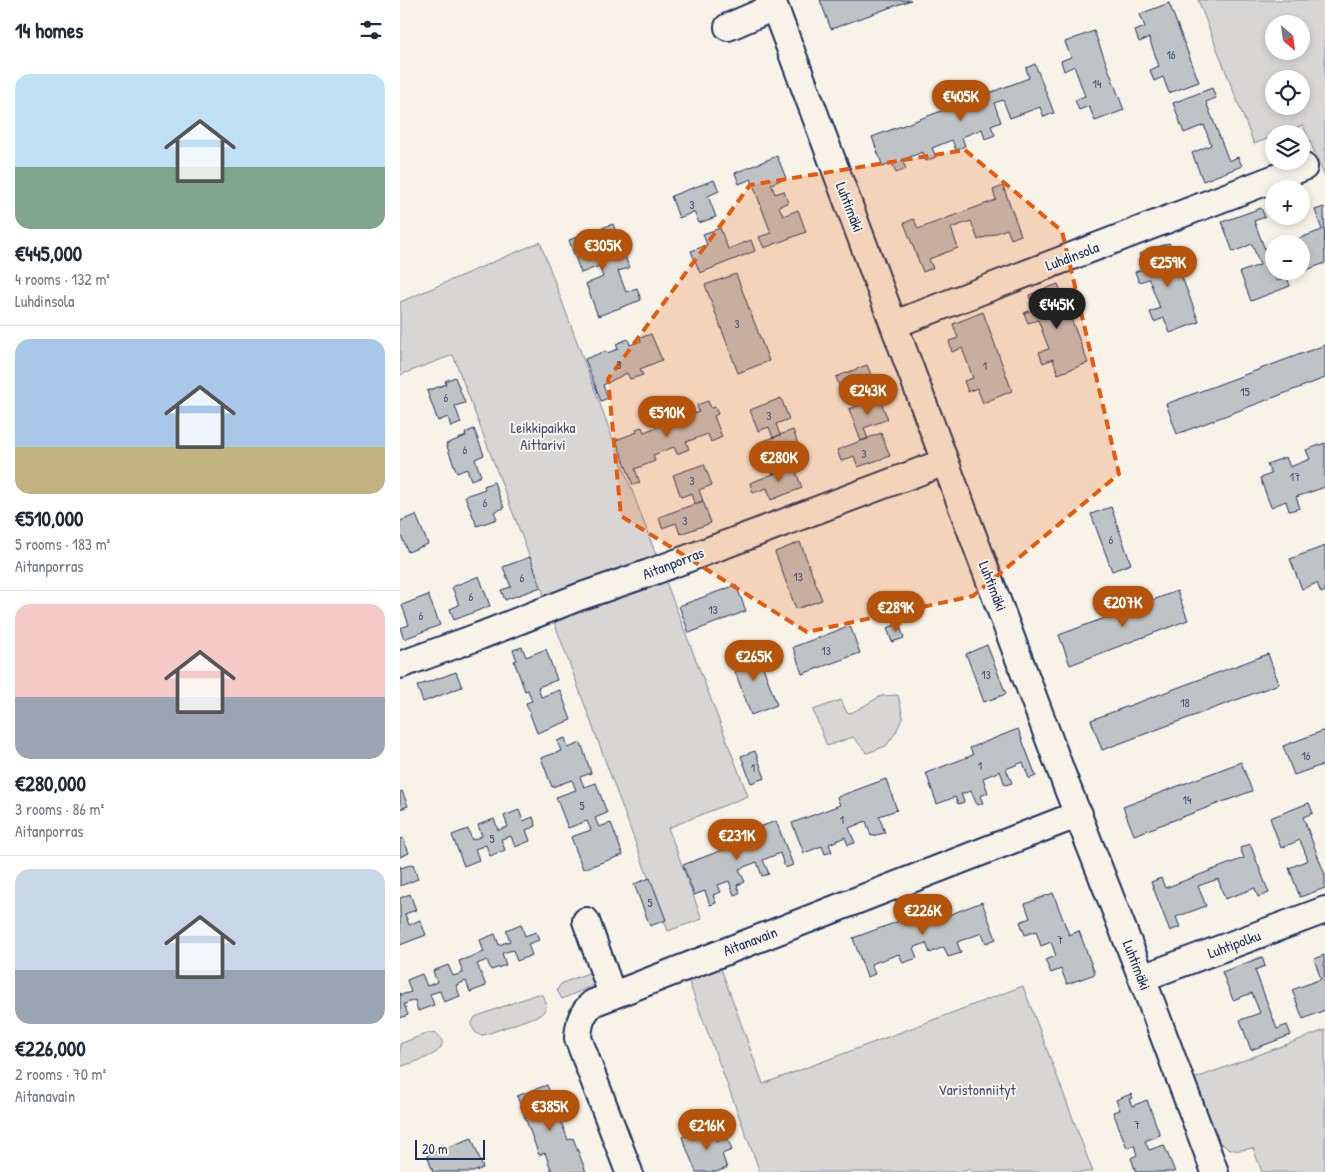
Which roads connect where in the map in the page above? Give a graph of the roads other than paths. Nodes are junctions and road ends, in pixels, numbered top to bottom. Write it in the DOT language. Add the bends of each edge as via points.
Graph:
graph roads {
  1 [pos="773,3"];
  2 [pos="728,27"];
  3 [pos="1294,170"];
  4 [pos="895,324"];
  5 [pos="945,462"];
  6 [pos="400,665"];
  7 [pos="1078,814"];
  8 [pos="1325,910"];
  9 [pos="586,922"];
  10 [pos="1142,978"];
  11 [pos="612,994"];
  12 [pos="629,1172"];
  13 [pos="1215,1172"];
  1 -- 2 [label="street"];
  1 -- 4 [label="street, Luhtimäki"];
  3 -- 4 [label="street, Luhdinsola"];
  4 -- 5 [label="street, Luhtimäki"];
  5 -- 6 [label="street, Aitanporras"];
  5 -- 7 [label="street, Luhtimäki"];
  7 -- 10 [label="street, Luhtimäki"];
  7 -- 11 [label="street, Aitanavain"];
  8 -- 10 [label="street, Luhtipolku"];
  9 -- 11 [label="street"];
  10 -- 13 [label="street, Luhtimäki"];
  11 -- 12 [label="street, Aitanavain" via="586,1009 578,1038"];
}
